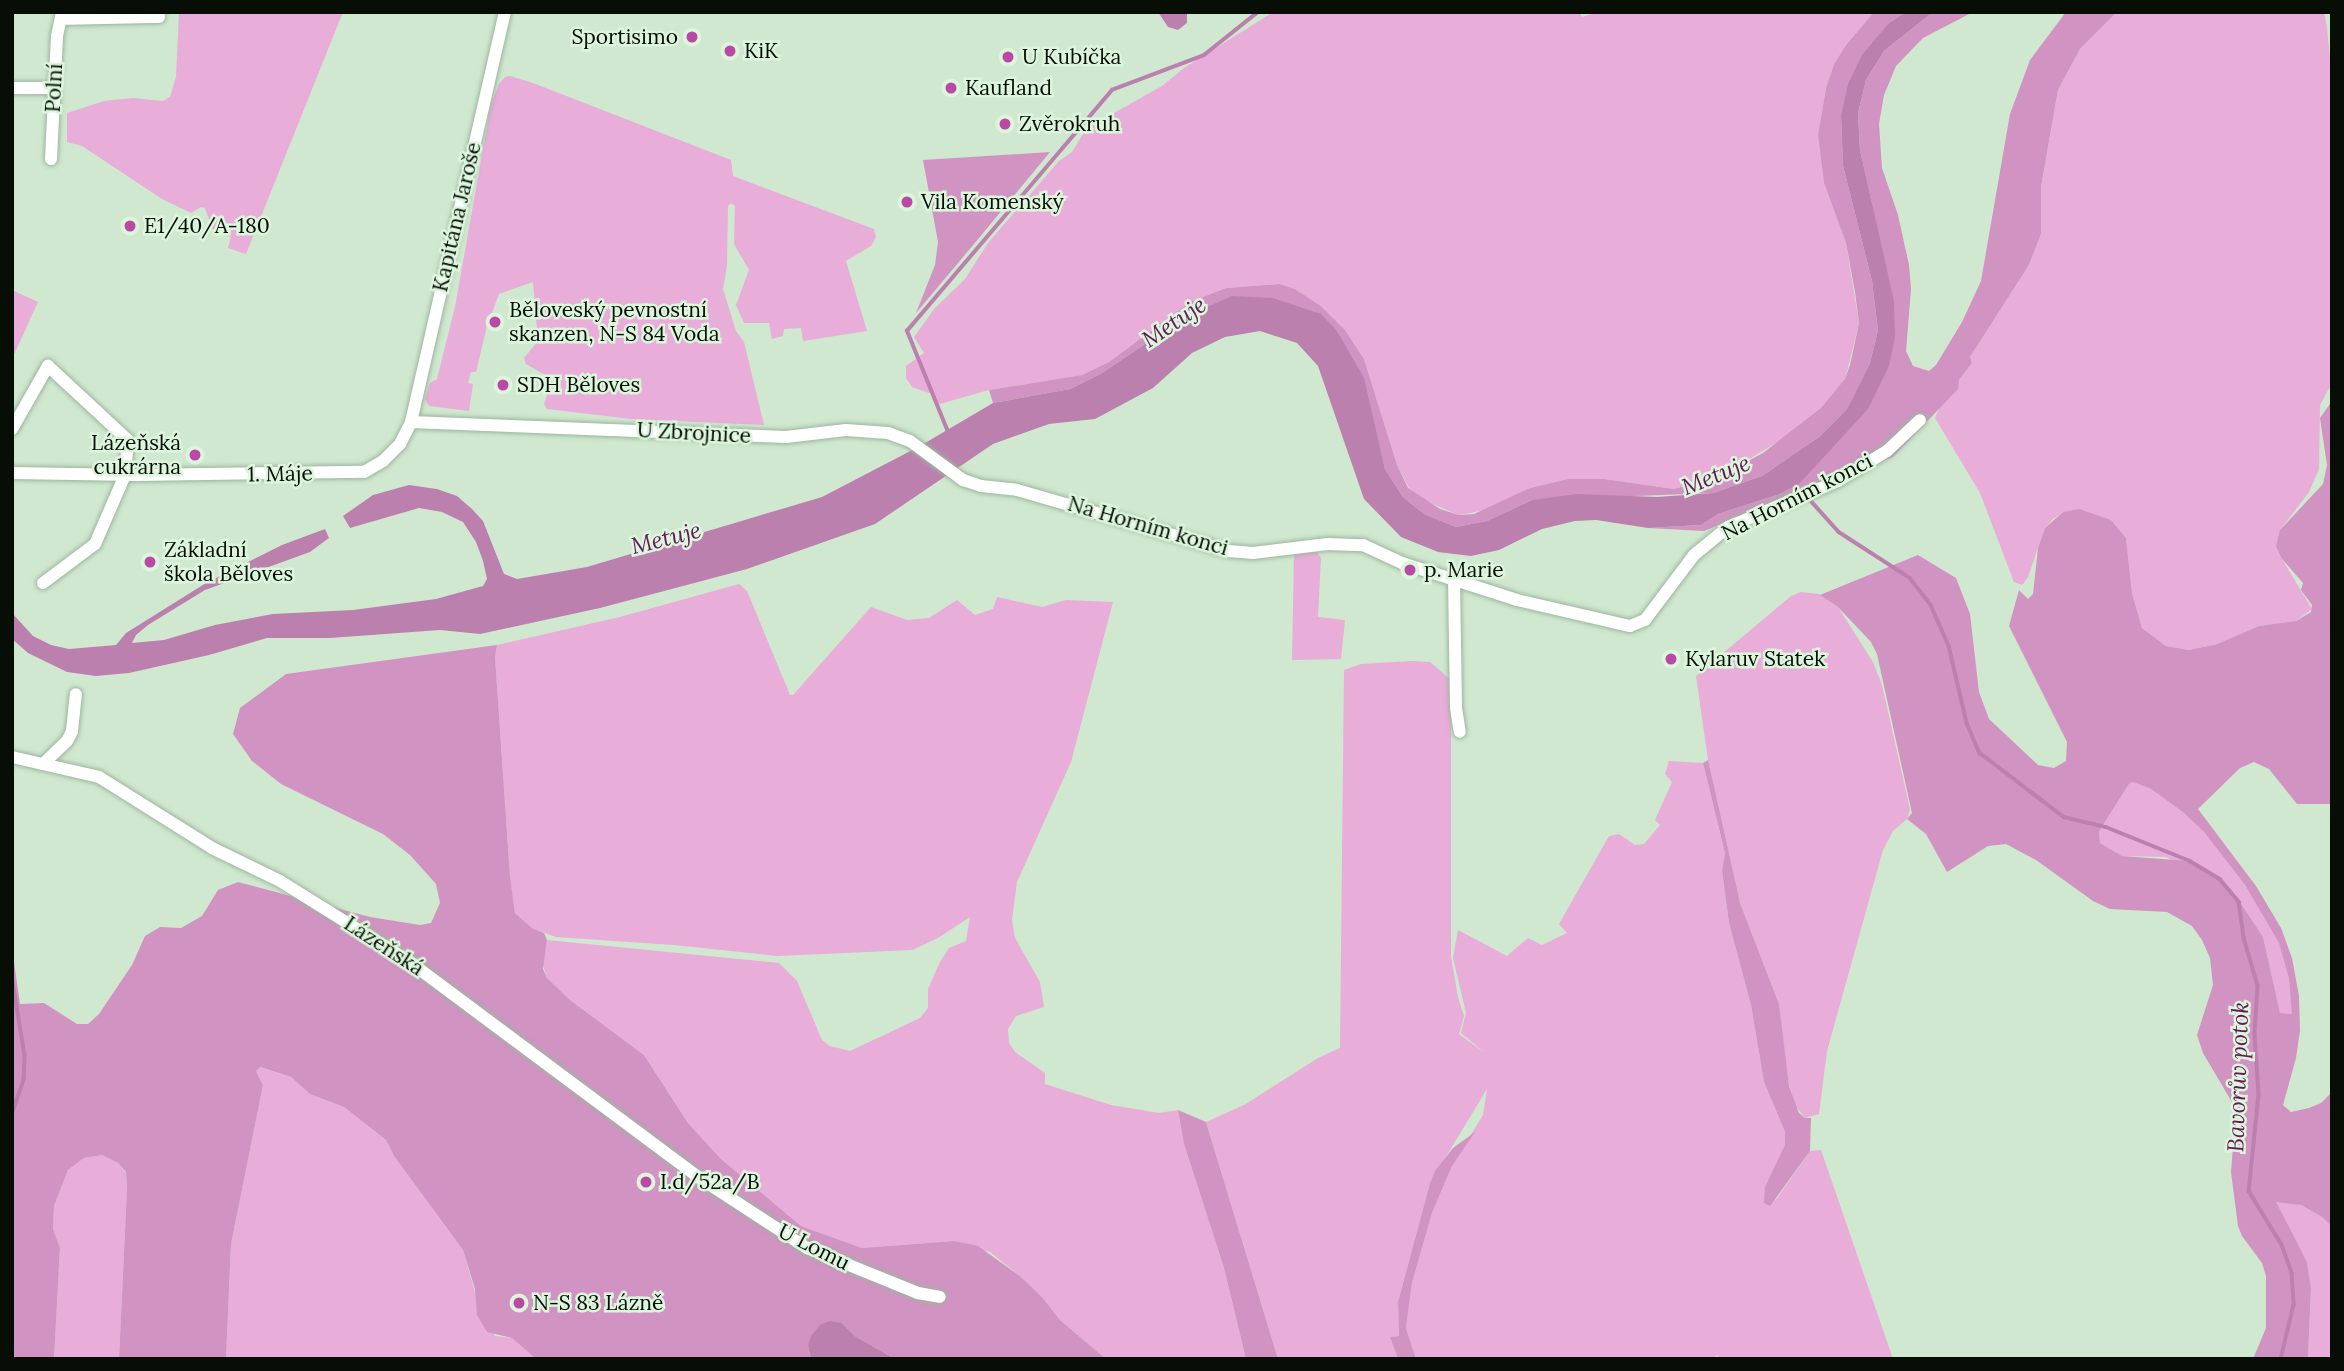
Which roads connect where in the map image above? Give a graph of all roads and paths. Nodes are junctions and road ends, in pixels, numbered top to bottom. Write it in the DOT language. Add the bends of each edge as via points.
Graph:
graph roads {
  1 [pos="505,12"];
  2 [pos="62,15"];
  3 [pos="159,17"];
  4 [pos="12,88"];
  5 [pos="54,88"];
  6 [pos="51,159"];
  7 [pos="1920,420"];
  8 [pos="411,422"];
  9 [pos="12,429"];
  10 [pos="12,473"];
  11 [pos="125,475"];
  12 [pos="963,480"];
  13 [pos="1454,579"];
  14 [pos="43,583"];
  15 [pos="76,694"];
  16 [pos="1460,732"];
  17 [pos="12,757"];
  18 [pos="43,764"];
  19 [pos="698,1177"];
  20 [pos="940,1297"];
  1 -- 8 [label="street, Kapitána Jaroše"];
  2 -- 3 [label="street, Polní"];
  2 -- 5 [label="street, Polní"];
  4 -- 5 [label="street"];
  5 -- 6 [label="street, Polní"];
  7 -- 13 [label="street, Na Horním konci" via="1887,451 1838,481 1728,527 1694,555 1645,620 1630,626 1517,600"];
  8 -- 11 [label="street, 1. Máje" via="400,444 364,472"];
  8 -- 12 [label="street, U Zbrojnice" via="786,437 846,430 888,433 909,441"];
  9 -- 11 [label="street" via="48,366 128,440"];
  10 -- 11 [label="street, 1. Máje"];
  11 -- 14 [label="street" via="95,544"];
  12 -- 13 [label="street, Na Horním konci" via="1017,490 1229,551 1363,545"];
  13 -- 16 [label="street"];
  15 -- 18 [label="street" via="72,731"];
  17 -- 18 [label="street, Lázeňská"];
  18 -- 19 [label="street, Lázeňská" via="87,772 110,783 212,848 279,881 407,960"];
  19 -- 20 [label="street, U Lomu" via="807,1248 918,1293"];
}
